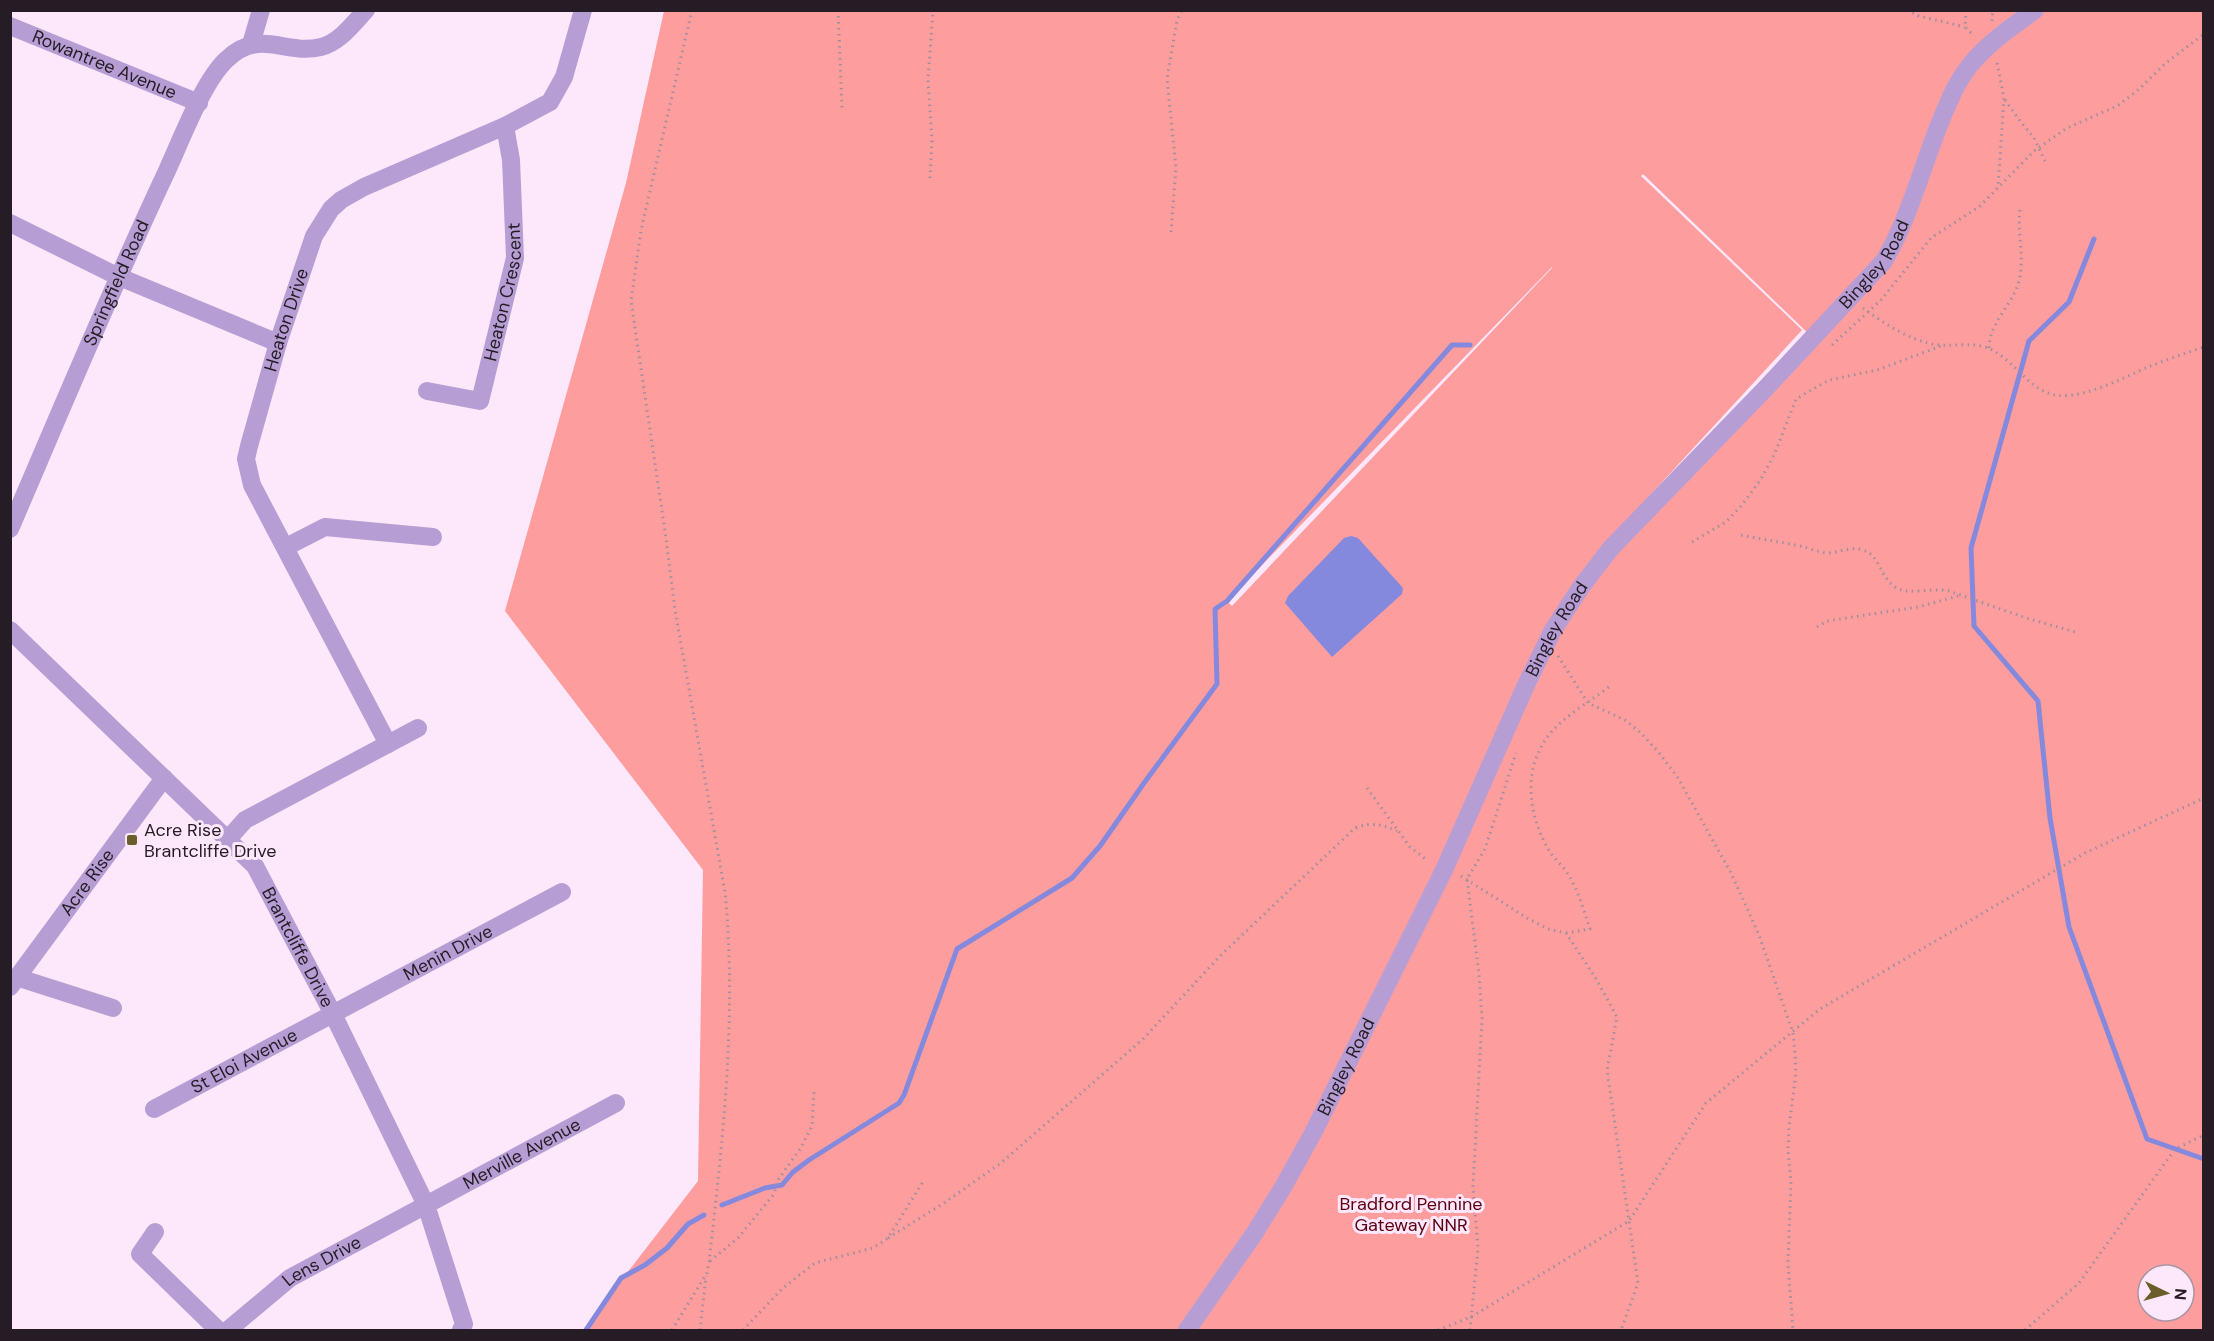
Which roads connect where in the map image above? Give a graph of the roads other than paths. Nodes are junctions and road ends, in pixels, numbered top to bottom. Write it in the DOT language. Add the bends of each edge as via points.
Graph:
graph roads {
  1 [pos="261,10"];
  2 [pos="366,10"];
  3 [pos="583,10"];
  4 [pos="2035,10"];
  5 [pos="10,26"];
  6 [pos="246,46"];
  7 [pos="199,103"];
  8 [pos="505,126"];
  9 [pos="10,223"];
  10 [pos="117,276"];
  11 [pos="278,343"];
  12 [pos="427,391"];
  13 [pos="10,529"];
  14 [pos="433,537"];
  15 [pos="286,547"];
  16 [pos="10,630"];
  17 [pos="418,728"];
  18 [pos="388,744"];
  19 [pos="164,778"];
  20 [pos="229,838"];
  21 [pos="562,892"];
  22 [pos="14,982"];
  23 [pos="113,1008"];
  24 [pos="333,1014"];
  25 [pos="616,1103"];
  26 [pos="154,1109"];
  27 [pos="426,1205"];
  28 [pos="155,1232"];
  29 [pos="218,1330"];
  30 [pos="228,1330"];
  31 [pos="461,1330"];
  32 [pos="1187,1330"];
  1 -- 6 [label="street"];
  2 -- 6 [label="street" via="342,36 321,47 274,43"];
  3 -- 8 [label="street, Heaton Drive" via="564,78 550,102"];
  4 -- 32 [label="street, Bingley Road" via="1986,48 1950,97 1898,237 1884,261 1611,548 1553,630 1444,870 1333,1095 1282,1189"];
  5 -- 7 [label="street, Rowantree Avenue"];
  6 -- 7 [label="street, Springfield Road" via="218,68"];
  7 -- 10 [label="street, Springfield Road"];
  8 -- 11 [label="street, Heaton Drive" via="364,187 331,209 314,236"];
  8 -- 12 [label="street, Heaton Crescent" via="515,258 480,401"];
  9 -- 10 [label="street"];
  10 -- 11 [label="street"];
  10 -- 13 [label="street, Springfield Road"];
  11 -- 15 [label="street, Heaton Drive" via="246,459 252,486"];
  14 -- 15 [label="street" via="325,527"];
  15 -- 18 [label="street, Heaton Drive"];
  16 -- 19 [label="street, Brantcliffe Drive"];
  17 -- 18 [label="street"];
  18 -- 20 [label="street" via="245,820"];
  19 -- 20 [label="street, Brantcliffe Drive"];
  19 -- 22 [label="street, Acre Rise"];
  20 -- 24 [label="street, Brantcliffe Drive" via="255,866"];
  21 -- 24 [label="street, Menin Drive"];
  22 -- 23 [label="street"];
  24 -- 26 [label="street, St Eloi Avenue"];
  24 -- 27 [label="street, Brantcliffe Drive"];
  25 -- 27 [label="street, Merville Avenue"];
  27 -- 30 [label="street, Lens Drive" via="290,1278"];
  27 -- 31 [label="street, Brantcliffe Drive" via="465,1324"];
  28 -- 29 [label="street" via="140,1254"];
}
